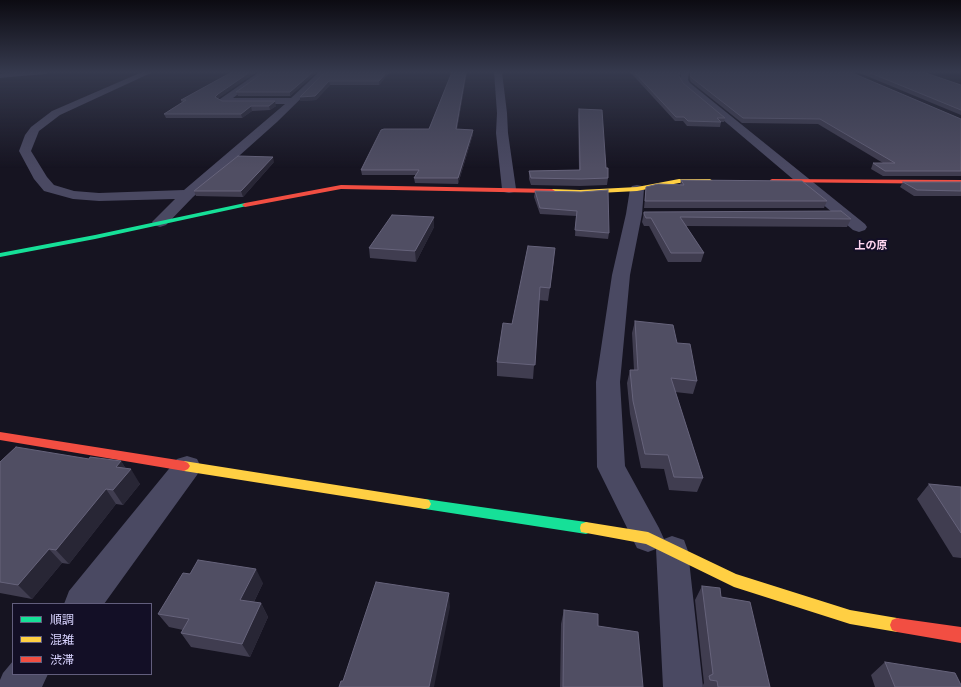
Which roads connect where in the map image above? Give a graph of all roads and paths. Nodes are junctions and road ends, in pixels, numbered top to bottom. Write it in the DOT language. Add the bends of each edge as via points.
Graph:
graph roads {
  1 [pos="76,104"];
  2 [pos="290,104"];
  3 [pos="501,104"];
  4 [pos="711,104"];
  5 [pos="716,181"];
  6 [pos="761,181"];
  7 [pos="805,181"];
  8 [pos="961,182"];
  9 [pos="509,189"];
  10 [pos="636,189"];
  11 [pos="188,194"];
  12 [pos="820,213"];
  13 [pos="843,213"];
  14 [pos="160,222"];
  15 [pos="859,227"];
  16 [pos="0,255"];
  17 [pos="0,436"];
  18 [pos="187,467"];
  19 [pos="660,544"];
  20 [pos="83,603"];
  21 [pos="961,635"];
  22 [pos="27,675"];
  23 [pos="18,687"];
  24 [pos="683,687"];
  1 -- 11 [label="street" via="56,113 35,129 25,151 49,188 73,195 99,197"];
  2 -- 11 [label="street"];
  3 -- 9 [label="street"];
  4 -- 7 [label="street"];
  5 -- 10 [label="street" via="679,181"];
  6 -- 7 [label="street"];
  7 -- 8 [label="street"];
  7 -- 13 [label="street"];
  9 -- 10 [label="street" via="580,192"];
  9 -- 14 [label="street" via="341,187"];
  10 -- 19 [label="street" via="642,214 621,275 608,382 611,468"];
  11 -- 14 [label="street"];
  12 -- 13 [label="street"];
  13 -- 15 [label="street"];
  14 -- 16 [label="street"];
  17 -- 18 [label="street"];
  18 -- 19 [label="street"];
  18 -- 20 [label="street"];
  19 -- 21 [label="street" via="734,580 850,617"];
  19 -- 24 [label="street"];
  22 -- 23 [label="street"];
}
